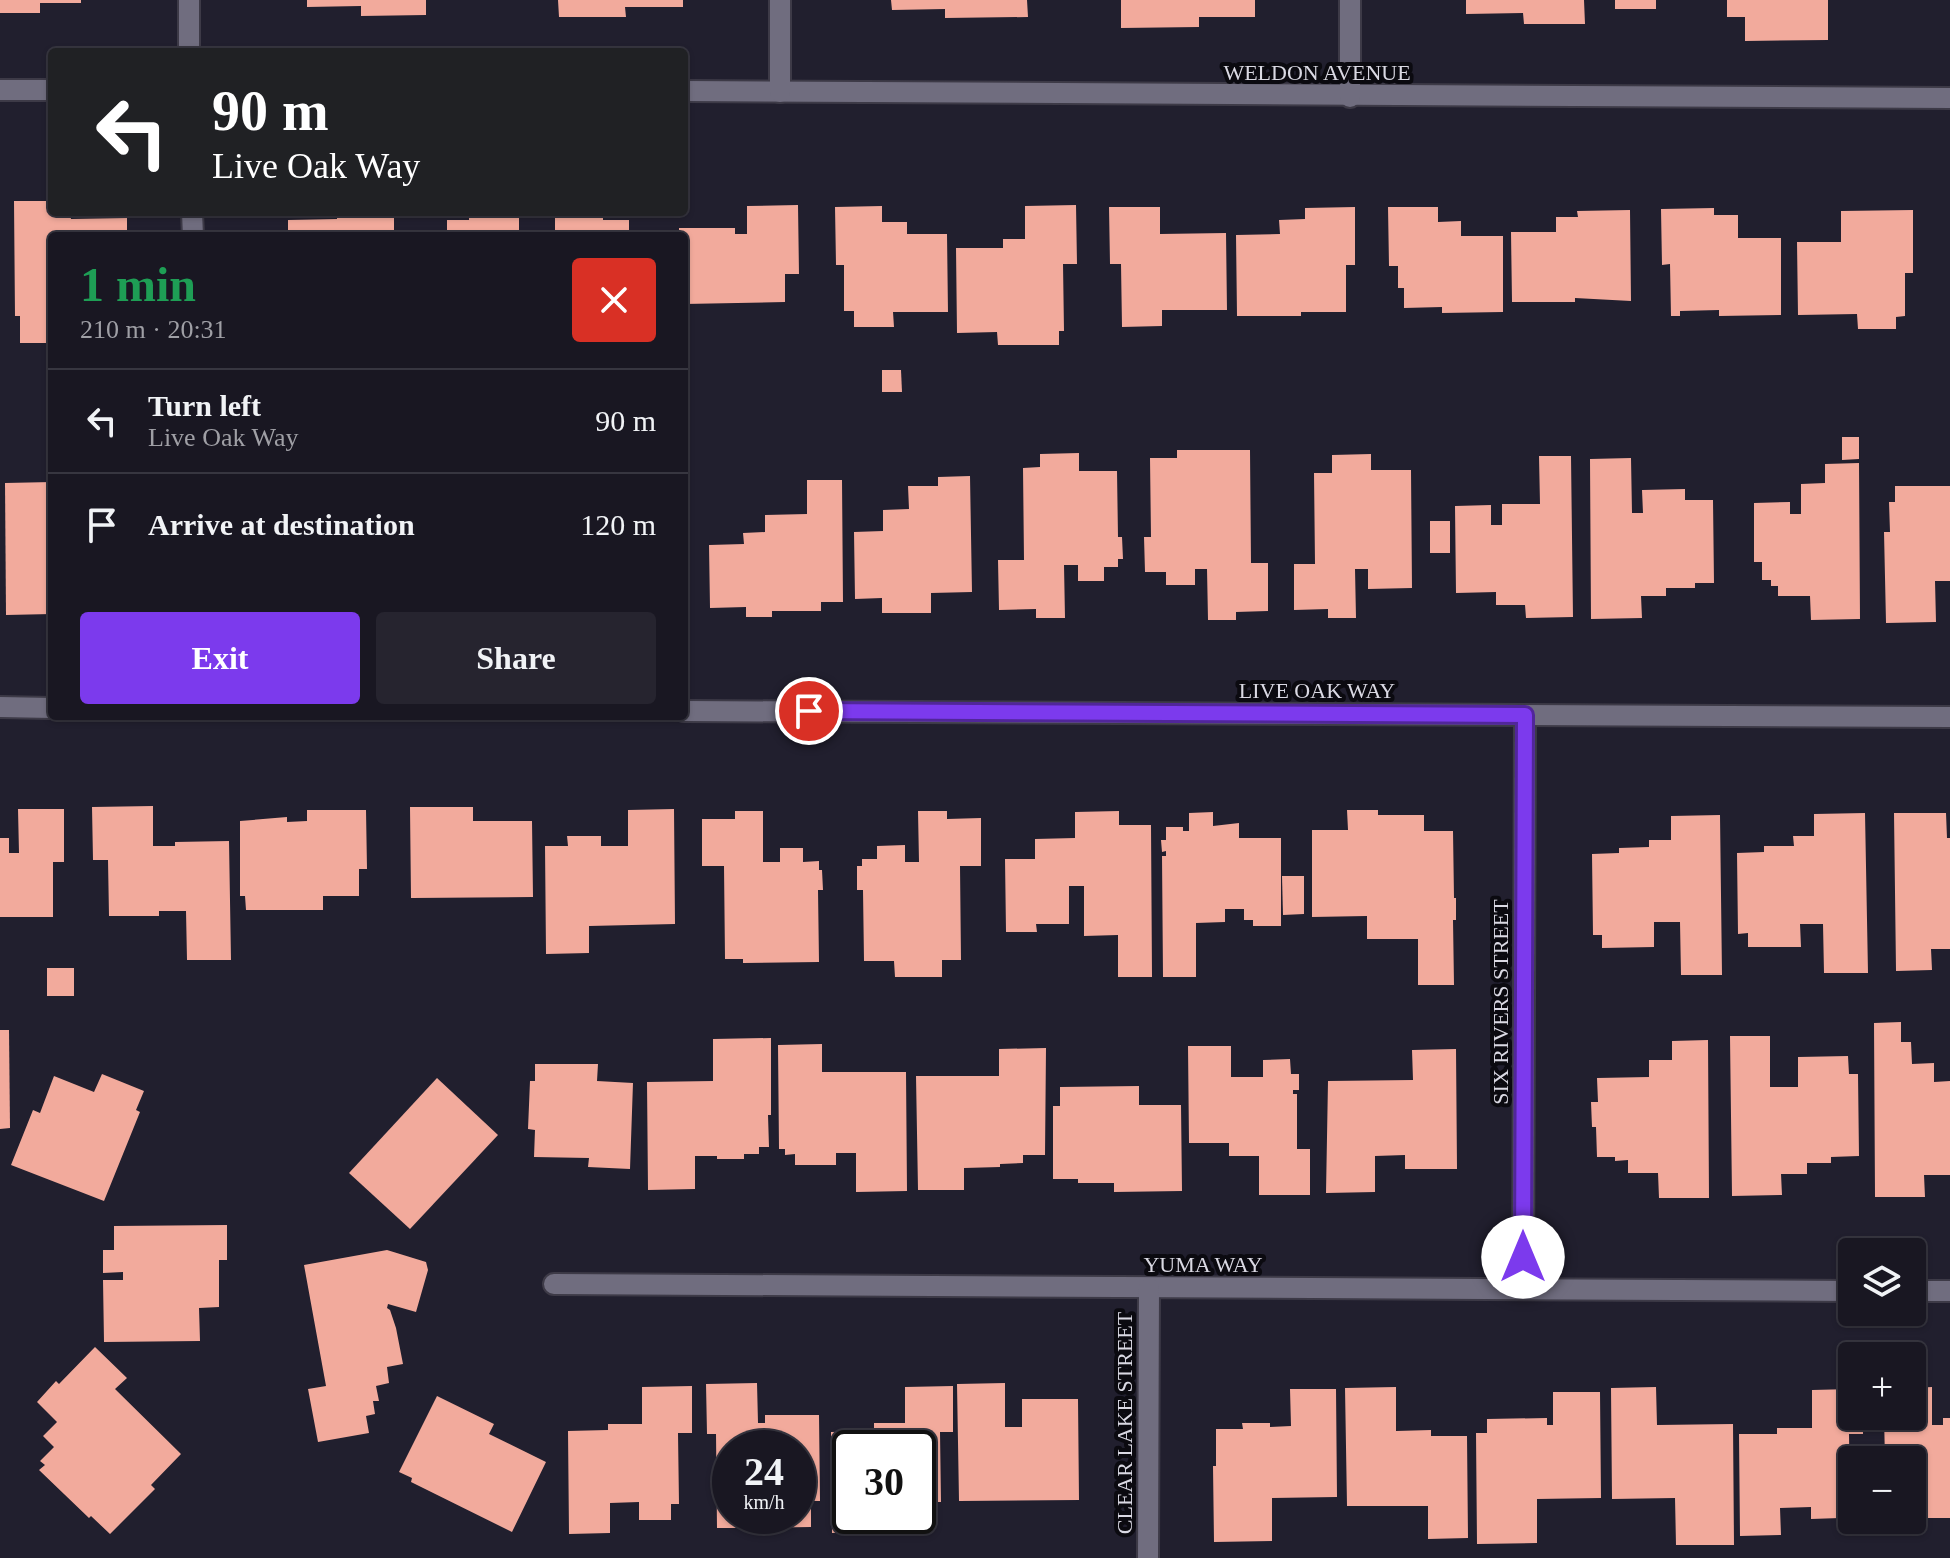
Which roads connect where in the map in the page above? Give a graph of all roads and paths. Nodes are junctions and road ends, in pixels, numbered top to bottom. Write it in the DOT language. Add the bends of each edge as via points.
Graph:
graph roads {
  1 [pos="189,0"];
  2 [pos="780,0"];
  3 [pos="1350,0"];
  4 [pos="189,48"];
  5 [pos="0,90"];
  6 [pos="48,90"];
  7 [pos="688,91"];
  8 [pos="780,92"];
  9 [pos="1350,97"];
  10 [pos="1950,98"];
  11 [pos="0,707"];
  12 [pos="48,708"];
  13 [pos="688,711"];
  14 [pos="1525,715"];
  15 [pos="1950,717"];
  16 [pos="554,1284"];
  17 [pos="1149,1288"];
  18 [pos="1523,1289"];
  19 [pos="1838,1291"];
  20 [pos="1926,1291"];
  21 [pos="1950,1291"];
  22 [pos="1148,1558"];
  1 -- 4 [label="street"];
  2 -- 8 [label="street"];
  3 -- 9 [label="street"];
  5 -- 6 [label="street"];
  7 -- 8 [label="street, WELDON AVENUE"];
  8 -- 9 [label="street, WELDON AVENUE"];
  9 -- 10 [label="street, WELDON AVENUE"];
  11 -- 12 [label="street"];
  13 -- 14 [label="street, LIVE OAK WAY"];
  14 -- 15 [label="street, LIVE OAK WAY"];
  14 -- 18 [label="street, SIX RIVERS STREET"];
  16 -- 17 [label="street, YUMA WAY"];
  17 -- 18 [label="street, YUMA WAY"];
  17 -- 22 [label="street, CLEAR LAKE STREET"];
  18 -- 19 [label="street, YUMA WAY"];
  20 -- 21 [label="street"];
}
